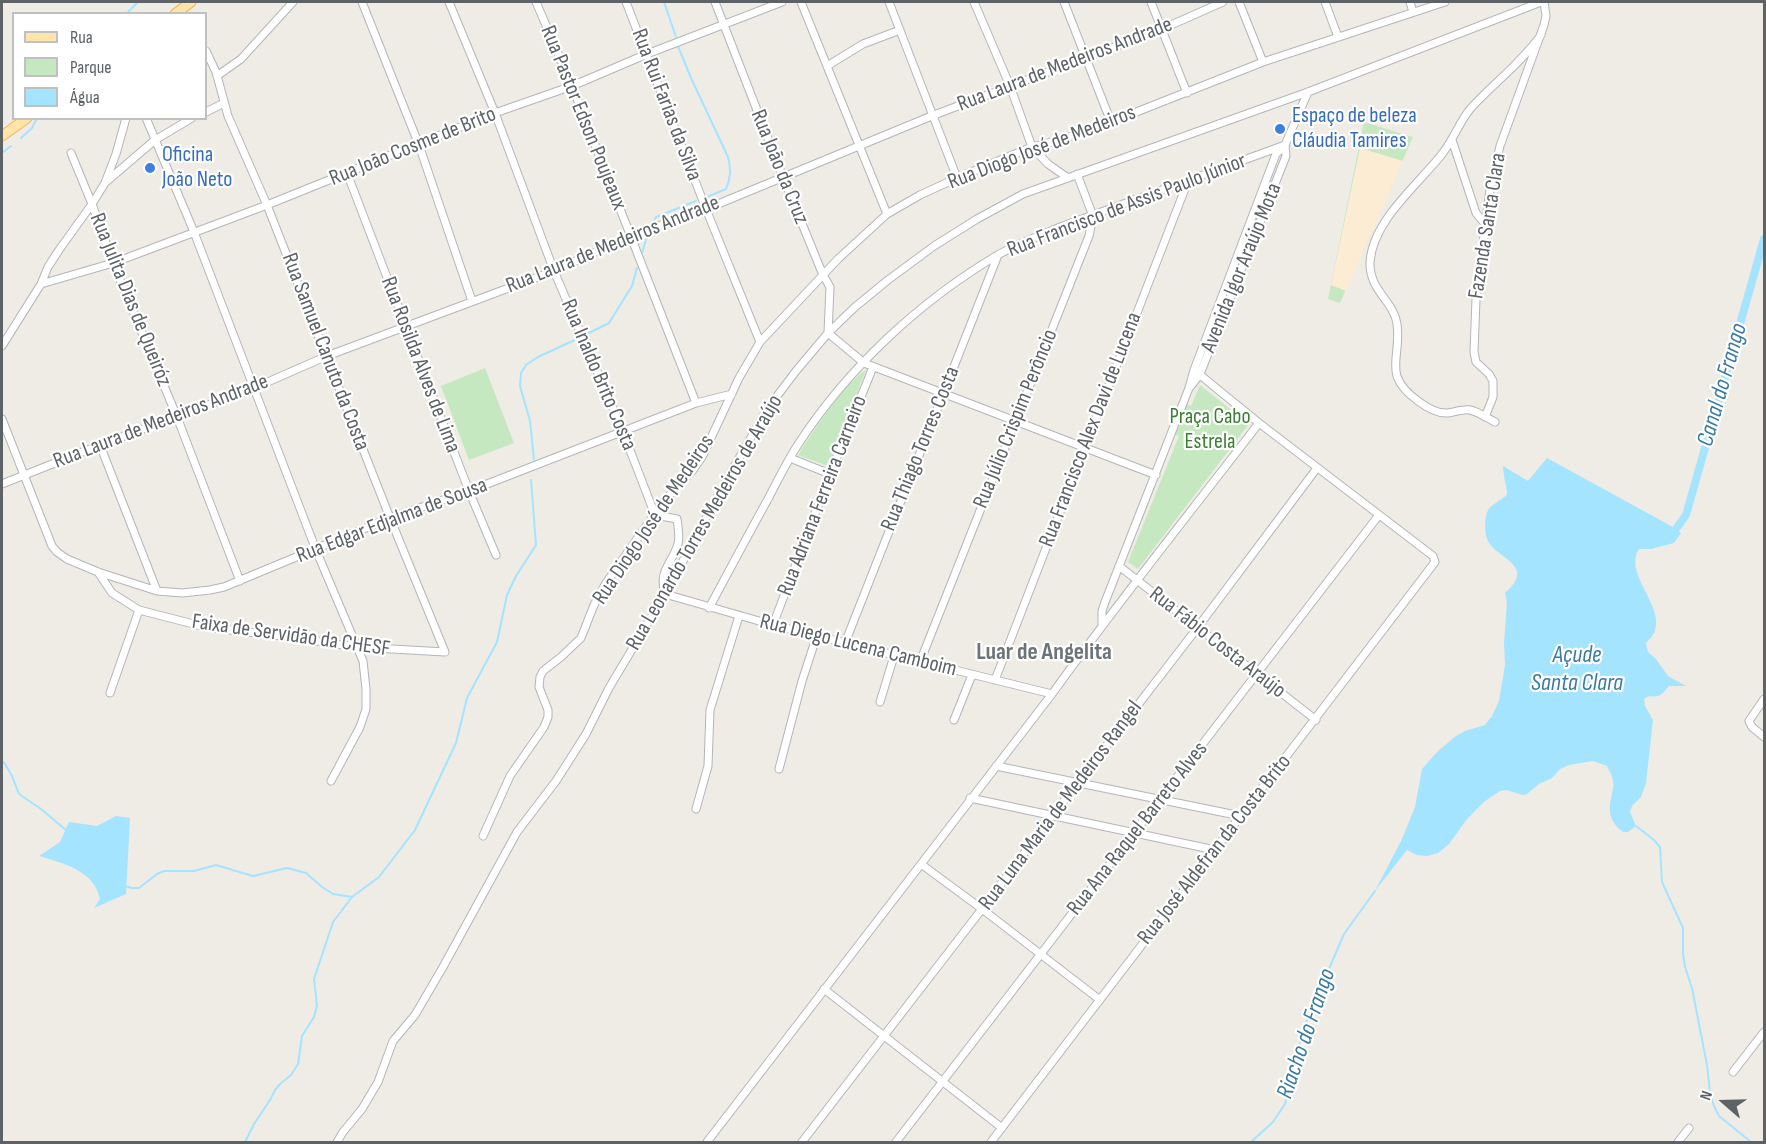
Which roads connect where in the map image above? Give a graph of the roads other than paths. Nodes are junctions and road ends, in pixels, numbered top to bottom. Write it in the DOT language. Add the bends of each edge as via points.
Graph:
graph roads {
  1 [pos="191,2"];
  2 [pos="293,2"];
  3 [pos="362,2"];
  4 [pos="448,2"];
  5 [pos="536,2"];
  6 [pos="626,2"];
  7 [pos="715,2"];
  8 [pos="783,2"];
  9 [pos="801,2"];
  10 [pos="889,2"];
  11 [pos="974,2"];
  12 [pos="1064,2"];
  13 [pos="1151,2"];
  14 [pos="1223,2"];
  15 [pos="1239,2"];
  16 [pos="1325,2"];
  17 [pos="1410,2"];
  18 [pos="1445,2"];
  19 [pos="1543,4"];
  20 [pos="179,12"];
  21 [pos="1413,12"];
  22 [pos="723,25"];
  23 [pos="1162,29"];
  24 [pos="900,30"];
  25 [pos="1541,35"];
  26 [pos="1338,37"];
  27 [pos="207,53"];
  28 [pos="647,54"];
  29 [pos="1086,57"];
  30 [pos="1263,62"];
  31 [pos="827,66"];
  32 [pos="217,76"];
  33 [pos="572,86"];
  34 [pos="1010,86"];
  35 [pos="1308,92"];
  36 [pos="1187,93"];
  37 [pos="224,103"];
  38 [pos="207,112"];
  39 [pos="495,113"];
  40 [pos="934,115"];
  41 [pos="24,120"];
  42 [pos="125,120"];
  43 [pos="147,120"];
  44 [pos="189,120"];
  45 [pos="1111,122"];
  46 [pos="2,136"];
  47 [pos="155,140"];
  48 [pos="1452,140"];
  49 [pos="418,145"];
  50 [pos="860,145"];
  51 [pos="1285,145"];
  52 [pos="1032,147"];
  53 [pos="71,153"];
  54 [pos="347,173"];
  55 [pos="1077,174"];
  56 [pos="783,177"];
  57 [pos="957,178"];
  58 [pos="1068,178"];
  59 [pos="1188,181"];
  60 [pos="105,183"];
  61 [pos="92,204"];
  62 [pos="267,205"];
  63 [pos="706,209"];
  64 [pos="887,214"];
  65 [pos="1093,216"];
  66 [pos="1485,224"];
  67 [pos="194,232"];
  68 [pos="630,236"];
  69 [pos="998,255"];
  70 [pos="113,263"];
  71 [pos="554,270"];
  72 [pos="823,275"];
  73 [pos="41,284"];
  74 [pos="472,301"];
  75 [pos="405,326"];
  76 [pos="828,333"];
  77 [pos="760,342"];
  78 [pos="2,346"];
  79 [pos="327,356"];
  80 [pos="864,363"];
  81 [pos="873,367"];
  82 [pos="1197,372"];
  83 [pos="254,388"];
  84 [pos="943,392"];
  85 [pos="732,394"];
  86 [pos="696,403"];
  87 [pos="177,417"];
  88 [pos="1485,417"];
  89 [pos="2,419"];
  90 [pos="1015,420"];
  91 [pos="1495,422"];
  92 [pos="1259,423"];
  93 [pos="623,432"];
  94 [pos="100,445"];
  95 [pos="1084,447"];
  96 [pos="790,458"];
  97 [pos="1317,468"];
  98 [pos="830,474"];
  99 [pos="24,475"];
  100 [pos="1156,475"];
  101 [pos="2,484"];
  102 [pos="469,491"];
  103 [pos="655,515"];
  104 [pos="1379,515"];
  105 [pos="390,518"];
  106 [pos="316,550"];
  107 [pos="496,555"];
  108 [pos="1119,566"];
  109 [pos="98,572"];
  110 [pos="240,581"];
  111 [pos="1138,581"];
  112 [pos="157,591"];
  113 [pos="665,594"];
  114 [pos="709,608"];
  115 [pos="139,610"];
  116 [pos="739,616"];
  117 [pos="773,625"];
  118 [pos="1102,625"];
  119 [pos="1198,627"];
  120 [pos="817,635"];
  121 [pos="845,643"];
  122 [pos="357,647"];
  123 [pos="446,652"];
  124 [pos="894,656"];
  125 [pos="920,662"];
  126 [pos="1257,673"];
  127 [pos="972,675"];
  128 [pos="995,680"];
  129 [pos="110,693"];
  130 [pos="1052,694"];
  131 [pos="1764,699"];
  132 [pos="880,702"];
  133 [pos="954,720"];
  134 [pos="1316,720"];
  135 [pos="1764,737"];
  136 [pos="996,766"];
  137 [pos="779,769"];
  138 [pos="331,780"];
  139 [pos="1079,782"];
  140 [pos="970,798"];
  141 [pos="1160,799"];
  142 [pos="696,809"];
  143 [pos="1053,815"];
  144 [pos="1241,816"];
  145 [pos="1134,834"];
  146 [pos="483,836"];
  147 [pos="1215,850"];
  148 [pos="921,864"];
  149 [pos="982,909"];
  150 [pos="1041,954"];
  151 [pos="824,989"];
  152 [pos="1100,1000"];
  153 [pos="1764,1032"];
  154 [pos="884,1037"];
  155 [pos="1734,1072"];
  156 [pos="943,1082"];
  157 [pos="1002,1128"];
  158 [pos="1689,1128"];
  159 [pos="337,1143"];
  160 [pos="707,1143"];
  161 [pos="802,1143"];
  162 [pos="896,1143"];
  163 [pos="991,1143"];
  164 [pos="1678,1143"];
  1 -- 20 [label="main road"];
  2 -- 32 [label="street" via="241,59"];
  3 -- 49 [label="street"];
  4 -- 39 [label="street, Rua Inaldo Brito Costa"];
  5 -- 33 [label="street, Rua Pastor Edson Poujeaux"];
  6 -- 28 [label="street, Rua Rui Farias da Silva"];
  7 -- 22 [label="street, Rua João da Cruz"];
  8 -- 22 [label="street, Rua João Cosme de Brito"];
  9 -- 31 [label="street"];
  10 -- 24 [label="street"];
  11 -- 34 [label="street"];
  12 -- 29 [label="street"];
  13 -- 23 [label="street"];
  14 -- 23 [label="street, Rua Laura de Medeiros Andrade"];
  15 -- 30 [label="street"];
  16 -- 26 [label="street"];
  17 -- 21 [label="street"];
  18 -- 21 [label="street, Rua Diogo José de Medeiros"];
  19 -- 25 [label="street, Fazenda Santa Clara" via="1546,16"];
  19 -- 35 [label="street, Rua Leonardo Torres Medeiros de Araújo"];
  21 -- 26 [label="street, Rua Diogo José de Medeiros"];
  22 -- 28 [label="street, Rua João Cosme de Brito"];
  22 -- 56 [label="street, Rua João da Cruz"];
  23 -- 29 [label="street, Rua Laura de Medeiros Andrade"];
  23 -- 36 [label="street"];
  24 -- 31 [label="street" via="863,44"];
  24 -- 40 [label="street"];
  25 -- 48 [label="street" via="1472,107"];
  25 -- 66 [label="street, Fazenda Santa Clara" via="1497,157"];
  26 -- 30 [label="street, Rua Diogo José de Medeiros"];
  27 -- 32 [label="street, Rua Samuel Canuto da Costa"];
  28 -- 33 [label="street, Rua João Cosme de Brito"];
  28 -- 63 [label="street, Rua Rui Farias da Silva"];
  29 -- 34 [label="street, Rua Laura de Medeiros Andrade"];
  29 -- 45 [label="street"];
  30 -- 36 [label="street, Rua Diogo José de Medeiros"];
  31 -- 50 [label="street"];
  32 -- 37 [label="street, Rua Samuel Canuto da Costa"];
  33 -- 39 [label="street, Rua João Cosme de Brito"];
  33 -- 68 [label="street, Rua Pastor Edson Poujeaux"];
  34 -- 40 [label="street, Rua Laura de Medeiros Andrade"];
  34 -- 52 [label="street"];
  35 -- 51 [label="street, Avenida Igor Araújo Mota"];
  35 -- 55 [label="street, Rua Leonardo Torres Medeiros de Araújo"];
  36 -- 45 [label="street, Rua Diogo José de Medeiros"];
  37 -- 38 [label="street"];
  37 -- 62 [label="street, Rua Samuel Canuto da Costa"];
  39 -- 49 [label="street, Rua João Cosme de Brito"];
  39 -- 71 [label="street, Rua Inaldo Brito Costa"];
  40 -- 50 [label="street, Rua Laura de Medeiros Andrade"];
  40 -- 57 [label="street"];
  41 -- 46 [label="main road"];
  42 -- 60 [label="street"];
  43 -- 47 [label="street"];
  44 -- 47 [label="street"];
  45 -- 52 [label="street, Rua Diogo José de Medeiros"];
  47 -- 60 [label="street"];
  47 -- 67 [label="street"];
  48 -- 66 [label="street" via="1476,213"];
  48 -- 88 [label="street" via="1376,237 1371,276 1396,316 1394,366 1402,385 1434,410 1465,410"];
  49 -- 54 [label="street, Rua João Cosme de Brito"];
  49 -- 74 [label="street"];
  50 -- 56 [label="street, Rua Laura de Medeiros Andrade"];
  50 -- 64 [label="street"];
  51 -- 59 [label="street, Rua Francisco de Assis Paulo Júnior"];
  51 -- 82 [label="street, Avenida Igor Araújo Mota" via="1276,154"];
  52 -- 57 [label="street, Rua Diogo José de Medeiros"];
  52 -- 58 [label="street"];
  53 -- 61 [label="street, Rua Julita Dias de Queiróz"];
  54 -- 62 [label="street, Rua João Cosme de Brito"];
  54 -- 75 [label="street, Rua Rosilda Alves de Lima"];
  55 -- 58 [label="street, Rua Leonardo Torres Medeiros de Araújo"];
  55 -- 65 [label="street"];
  56 -- 63 [label="street, Rua Laura de Medeiros Andrade"];
  56 -- 72 [label="street, Rua João da Cruz"];
  57 -- 64 [label="street, Rua Diogo José de Medeiros"];
  58 -- 76 [label="street, Rua Leonardo Torres Medeiros de Araújo" via="1023,194 943,240 888,280"];
  59 -- 65 [label="street, Rua Francisco de Assis Paulo Júnior"];
  59 -- 95 [label="street, Rua Francisco Alex Davi de Lucena"];
  60 -- 61 [label="street"];
  61 -- 70 [label="street, Rua Julita Dias de Queiróz"];
  61 -- 73 [label="street" via="48,267"];
  62 -- 67 [label="street, Rua João Cosme de Brito"];
  62 -- 79 [label="street, Rua Samuel Canuto da Costa"];
  63 -- 68 [label="street, Rua Laura de Medeiros Andrade"];
  63 -- 77 [label="street, Rua Rui Farias da Silva"];
  64 -- 72 [label="street, Rua Diogo José de Medeiros"];
  65 -- 69 [label="street, Rua Francisco de Assis Paulo Júnior"];
  65 -- 90 [label="street, Rua Júlio Crispim Perôncio" via="1089,236"];
  66 -- 88 [label="street, Fazenda Santa Clara" via="1474,344 1476,362 1493,381 1493,397"];
  67 -- 70 [label="street, Rua João Cosme de Brito"];
  67 -- 83 [label="street"];
  68 -- 71 [label="street, Rua Laura de Medeiros Andrade"];
  68 -- 86 [label="street, Rua Pastor Edson Poujeaux"];
  69 -- 80 [label="street, Rua Francisco de Assis Paulo Júnior" via="934,298"];
  69 -- 84 [label="street, Rua Thiago Torres Costa"];
  70 -- 73 [label="street, Rua João Cosme de Brito"];
  70 -- 87 [label="street, Rua Julita Dias de Queiróz"];
  71 -- 74 [label="street, Rua Laura de Medeiros Andrade"];
  71 -- 93 [label="street, Rua Inaldo Brito Costa"];
  72 -- 76 [label="street, Rua João da Cruz" via="830,287"];
  72 -- 77 [label="street, Rua Diogo José de Medeiros"];
  73 -- 78 [label="street"];
  74 -- 75 [label="street, Rua Laura de Medeiros Andrade"];
  75 -- 79 [label="street, Rua Laura de Medeiros Andrade"];
  75 -- 102 [label="street, Rua Rosilda Alves de Lima"];
  76 -- 80 [label="street"];
  76 -- 113 [label="street, Rua Leonardo Torres Medeiros de Araújo" via="768,408"];
  77 -- 85 [label="street, Rua Diogo José de Medeiros"];
  79 -- 83 [label="street, Rua Laura de Medeiros Andrade"];
  79 -- 105 [label="street, Rua Samuel Canuto da Costa"];
  80 -- 81 [label="street"];
  80 -- 96 [label="street, Rua Francisco de Assis Paulo Júnior" via="817,418"];
  81 -- 84 [label="street"];
  81 -- 98 [label="street, Rua Adriana Ferreira Carneiro"];
  82 -- 92 [label="street"];
  82 -- 100 [label="street, Avenida Igor Araújo Mota"];
  83 -- 87 [label="street, Rua Laura de Medeiros Andrade"];
  83 -- 106 [label="street"];
  84 -- 90 [label="street"];
  84 -- 121 [label="street, Rua Thiago Torres Costa"];
  85 -- 86 [label="street, Rua Edgar Edjalma de Sousa"];
  85 -- 103 [label="street, Rua Diogo José de Medeiros" via="702,458"];
  86 -- 93 [label="street, Rua Edgar Edjalma de Sousa"];
  87 -- 94 [label="street, Rua Laura de Medeiros Andrade"];
  87 -- 110 [label="street, Rua Julita Dias de Queiróz"];
  88 -- 91 [label="street"];
  89 -- 99 [label="street"];
  90 -- 95 [label="street"];
  90 -- 125 [label="street, Rua Júlio Crispim Perôncio"];
  92 -- 97 [label="street"];
  92 -- 111 [label="street"];
  93 -- 102 [label="street, Rua Edgar Edjalma de Sousa"];
  93 -- 103 [label="street, Rua Inaldo Brito Costa"];
  94 -- 99 [label="street, Rua Laura de Medeiros Andrade"];
  94 -- 112 [label="street"];
  95 -- 100 [label="street"];
  95 -- 128 [label="street, Rua Francisco Alex Davi de Lucena"];
  96 -- 98 [label="street"];
  96 -- 114 [label="street, Rua Francisco de Assis Paulo Júnior"];
  97 -- 104 [label="street"];
  97 -- 119 [label="street, Rua Luna Maria de Medeiros Rangel"];
  98 -- 117 [label="street, Rua Adriana Ferreira Carneiro"];
  99 -- 101 [label="street, Rua Laura de Medeiros Andrade"];
  99 -- 109 [label="street, Rua Edgar Edjalma de Sousa" via="52,546 62,557"];
  100 -- 108 [label="street, Avenida Igor Araújo Mota"];
  102 -- 105 [label="street, Rua Edgar Edjalma de Sousa"];
  102 -- 107 [label="street, Rua Rosilda Alves de Lima"];
  103 -- 113 [label="street" via="677,519 679,537 663,575"];
  103 -- 146 [label="street, Rua Diogo José de Medeiros" via="599,593 581,638 540,676 539,687 548,717 510,776"];
  104 -- 126 [label="street, Rua Ana Raquel Barreto Alves"];
  104 -- 134 [label="street, Rua José Aldefran da Costa Brito" via="1433,556 1434,566"];
  105 -- 106 [label="street, Rua Edgar Edjalma de Sousa"];
  105 -- 123 [label="street, Rua Samuel Canuto da Costa"];
  106 -- 110 [label="street, Rua Edgar Edjalma de Sousa"];
  106 -- 122 [label="street"];
  108 -- 111 [label="street, Rua Fábio Costa Araújo"];
  108 -- 118 [label="street, Avenida Igor Araújo Mota" via="1105,602"];
  109 -- 112 [label="street, Rua Edgar Edjalma de Sousa"];
  109 -- 115 [label="street, Faixa de Servidão da CHESF" via="112,593"];
  110 -- 112 [label="street, Rua Edgar Edjalma de Sousa" via="210,590"];
  111 -- 118 [label="street"];
  111 -- 119 [label="street, Rua Fábio Costa Araújo"];
  113 -- 114 [label="street, Rua Diego Lucena Camboim"];
  113 -- 159 [label="street, Rua Leonardo Torres Medeiros de Araújo" via="586,734 517,832 415,1015 393,1041 378,1082"];
  114 -- 116 [label="street, Rua Diego Lucena Camboim"];
  115 -- 122 [label="street, Faixa de Servidão da CHESF" via="205,627"];
  115 -- 129 [label="street"];
  116 -- 117 [label="street, Rua Diego Lucena Camboim"];
  116 -- 142 [label="street" via="710,710 708,766"];
  117 -- 120 [label="street, Rua Diego Lucena Camboim"];
  118 -- 130 [label="street"];
  119 -- 126 [label="street, Rua Fábio Costa Araújo"];
  119 -- 139 [label="street, Rua Luna Maria de Medeiros Rangel"];
  120 -- 121 [label="street, Rua Diego Lucena Camboim"];
  120 -- 137 [label="street"];
  121 -- 124 [label="street, Rua Diego Lucena Camboim"];
  122 -- 123 [label="street, Faixa de Servidão da CHESF"];
  122 -- 138 [label="street" via="365,672 366,709"];
  124 -- 125 [label="street, Rua Diego Lucena Camboim"];
  124 -- 132 [label="street"];
  125 -- 127 [label="street, Rua Diego Lucena Camboim"];
  126 -- 134 [label="street, Rua Fábio Costa Araújo"];
  126 -- 141 [label="street, Rua Ana Raquel Barreto Alves"];
  127 -- 128 [label="street, Rua Diego Lucena Camboim"];
  127 -- 133 [label="street"];
  128 -- 130 [label="street, Rua Diego Lucena Camboim"];
  130 -- 136 [label="street"];
  131 -- 135 [label="street" via="1750,718 1750,724"];
  134 -- 144 [label="street, Rua José Aldefran da Costa Brito"];
  136 -- 139 [label="street"];
  136 -- 140 [label="street"];
  139 -- 141 [label="street"];
  139 -- 143 [label="street, Rua Luna Maria de Medeiros Rangel"];
  140 -- 143 [label="street"];
  140 -- 148 [label="street"];
  141 -- 144 [label="street"];
  141 -- 145 [label="street, Rua Ana Raquel Barreto Alves"];
  143 -- 145 [label="street"];
  143 -- 149 [label="street, Rua Luna Maria de Medeiros Rangel"];
  144 -- 147 [label="street, Rua José Aldefran da Costa Brito"];
  145 -- 147 [label="street"];
  145 -- 150 [label="street, Rua Ana Raquel Barreto Alves"];
  147 -- 152 [label="street, Rua José Aldefran da Costa Brito"];
  148 -- 149 [label="street"];
  148 -- 151 [label="street"];
  149 -- 150 [label="street"];
  149 -- 154 [label="street, Rua Luna Maria de Medeiros Rangel"];
  150 -- 152 [label="street"];
  150 -- 156 [label="street, Rua Ana Raquel Barreto Alves"];
  151 -- 154 [label="street"];
  151 -- 160 [label="street"];
  152 -- 157 [label="street, Rua José Aldefran da Costa Brito"];
  153 -- 155 [label="street"];
  154 -- 156 [label="street"];
  154 -- 161 [label="street, Rua Luna Maria de Medeiros Rangel"];
  156 -- 157 [label="street"];
  156 -- 162 [label="street, Rua Ana Raquel Barreto Alves"];
  157 -- 163 [label="street, Rua José Aldefran da Costa Brito"];
  158 -- 164 [label="street"];
}
